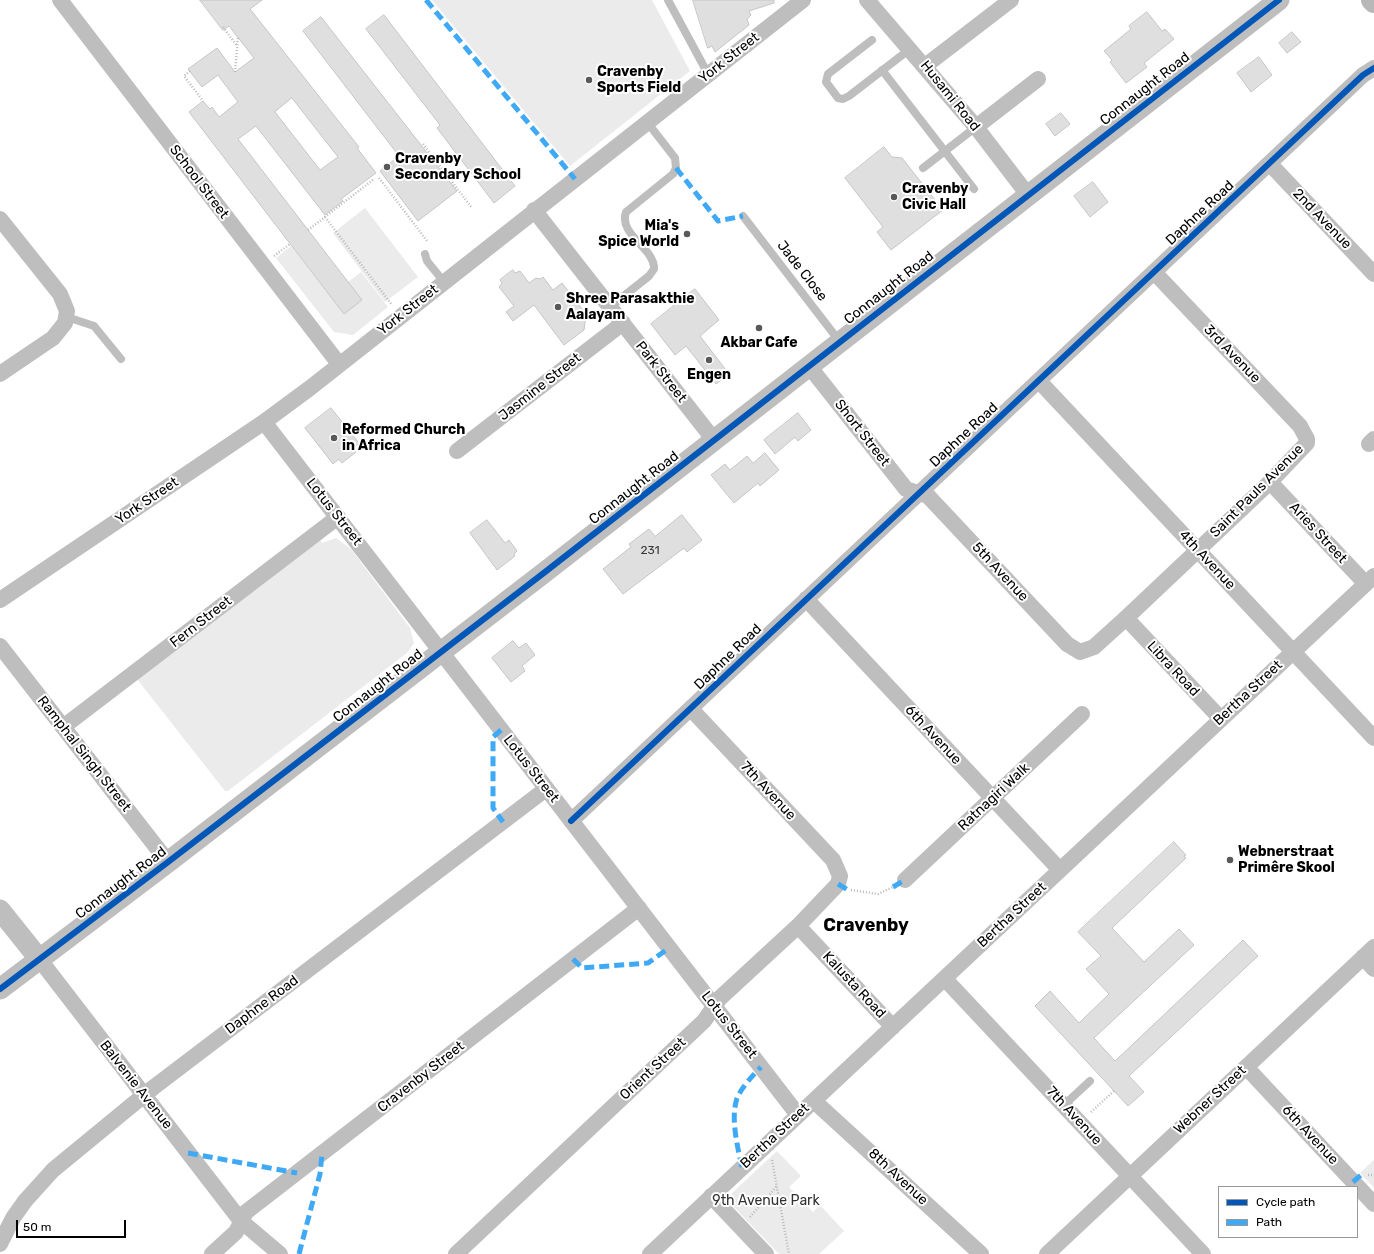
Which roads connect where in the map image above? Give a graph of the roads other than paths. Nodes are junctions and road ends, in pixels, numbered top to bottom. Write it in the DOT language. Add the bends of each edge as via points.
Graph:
graph roads {
  1 [pos="60,0"];
  2 [pos="668,0"];
  3 [pos="803,0"];
  4 [pos="867,0"];
  5 [pos="1011,0"];
  6 [pos="1279,0"];
  7 [pos="872,40"];
  8 [pos="910,49"];
  9 [pos="926,66"];
  10 [pos="1374,68"];
  11 [pos="882,70"];
  12 [pos="708,74"];
  13 [pos="1038,78"];
  14 [pos="647,122"];
  15 [pos="976,127"];
  16 [pos="945,151"];
  17 [pos="1270,164"];
  18 [pos="923,168"];
  19 [pos="974,189"];
  20 [pos="1028,195"];
  21 [pos="534,210"];
  22 [pos="743,216"];
  23 [pos="0,219"];
  24 [pos="425,254"];
  25 [pos="1154,272"];
  26 [pos="1374,274"];
  27 [pos="444,282"];
  28 [pos="610,308"];
  29 [pos="67,317"];
  30 [pos="623,323"];
  31 [pos="840,342"];
  32 [pos="121,359"];
  33 [pos="339,364"];
  34 [pos="809,366"];
  35 [pos="0,374"];
  36 [pos="1039,381"];
  37 [pos="264,422"];
  38 [pos="1307,439"];
  39 [pos="714,440"];
  40 [pos="457,451"];
  41 [pos="1270,482"];
  42 [pos="920,493"];
  43 [pos="338,517"];
  44 [pos="1198,550"];
  45 [pos="1370,580"];
  46 [pos="806,599"];
  47 [pos="0,600"];
  48 [pos="1126,618"];
  49 [pos="0,646"];
  50 [pos="441,652"];
  51 [pos="1080,652"];
  52 [pos="1292,652"];
  53 [pos="691,709"];
  54 [pos="1082,714"];
  55 [pos="1221,719"];
  56 [pos="63,727"];
  57 [pos="1374,738"];
  58 [pos="546,789"];
  59 [pos="993,798"];
  60 [pos="571,821"];
  61 [pos="168,862"];
  62 [pos="1060,870"];
  63 [pos="844,883"];
  64 [pos="899,884"];
  65 [pos="638,908"];
  66 [pos="0,910"];
  67 [pos="798,926"];
  68 [pos="1369,952"];
  69 [pos="40,960"];
  70 [pos="1374,969"];
  71 [pos="945,979"];
  72 [pos="0,989"];
  73 [pos="715,1007"];
  74 [pos="893,1027"];
  75 [pos="1246,1067"];
  76 [pos="1090,1081"];
  77 [pos="144,1096"];
  78 [pos="814,1101"];
  79 [pos="1064,1105"];
  80 [pos="798,1115"];
  81 [pos="1130,1176"];
  82 [pos="1357,1186"];
  83 [pos="1358,1187"];
  84 [pos="711,1196"];
  85 [pos="1374,1204"];
  86 [pos="241,1221"];
  87 [pos="0,1244"];
  88 [pos="212,1254"];
  89 [pos="280,1254"];
  90 [pos="456,1254"];
  91 [pos="650,1254"];
  92 [pos="766,1254"];
  93 [pos="981,1254"];
  94 [pos="1046,1254"];
  95 [pos="1203,1254"];
  1 -- 33 [label="street, School Street"];
  2 -- 12 [label="lane"];
  3 -- 12 [label="street, York Street"];
  4 -- 8 [label="street, Husami Road"];
  5 -- 9 [label="street"];
  6 -- 20 [label="street, Connaught Road"];
  7 -- 11 [label="lane" via="828,74 826,82 836,96 843,99"];
  8 -- 9 [label="street, Husami Road"];
  8 -- 11 [label="lane"];
  9 -- 15 [label="street, Husami Road"];
  10 -- 17 [label="street, Daphne Road" via="1363,75"];
  11 -- 16 [label="lane"];
  12 -- 14 [label="street, York Street"];
  13 -- 15 [label="street"];
  14 -- 21 [label="street, York Street"];
  14 -- 28 [label="lane" via="675,158 676,168 673,174 626,212 625,226 651,260 654,269"];
  15 -- 16 [label="lane"];
  15 -- 20 [label="street, Husami Road"];
  16 -- 18 [label="lane"];
  16 -- 19 [label="lane"];
  17 -- 25 [label="street, Daphne Road"];
  17 -- 26 [label="street, 2nd Avenue"];
  20 -- 31 [label="street, Connaught Road"];
  21 -- 27 [label="street, York Street"];
  21 -- 28 [label="street, Park Street"];
  22 -- 31 [label="lane, Jade Close"];
  23 -- 29 [label="street" via="60,294 66,305"];
  24 -- 27 [label="lane" via="427,261"];
  25 -- 36 [label="street, Daphne Road"];
  25 -- 38 [label="street, 3rd Avenue" via="1300,426"];
  27 -- 33 [label="street, York Street"];
  28 -- 30 [label="street, Park Street"];
  29 -- 32 [label="lane" via="94,326"];
  29 -- 35 [label="street" via="54,338"];
  30 -- 39 [label="street, Park Street"];
  30 -- 40 [label="street, Jasmine Street"];
  31 -- 34 [label="street, Connaught Road"];
  33 -- 37 [label="street, York Street"];
  34 -- 39 [label="street, Connaught Road"];
  34 -- 42 [label="street, Short Street" via="906,489"];
  36 -- 42 [label="street, Daphne Road"];
  36 -- 44 [label="street, 4th Avenue"];
  37 -- 43 [label="street, Lotus Street"];
  37 -- 47 [label="street, York Street"];
  38 -- 41 [label="street, Saint Pauls Avenue" via="1303,449"];
  39 -- 50 [label="street, Connaught Road"];
  41 -- 44 [label="street, Saint Pauls Avenue"];
  41 -- 45 [label="street, Aries Street"];
  42 -- 46 [label="street, Daphne Road"];
  42 -- 51 [label="street, 5th Avenue" via="928,496 1067,644"];
  43 -- 50 [label="street, Lotus Street"];
  43 -- 56 [label="street, Fern Street"];
  44 -- 48 [label="street, Saint Pauls Avenue"];
  44 -- 52 [label="street, 4th Avenue"];
  45 -- 52 [label="street, Bertha Street"];
  46 -- 53 [label="street, Daphne Road"];
  46 -- 59 [label="street, 6th Avenue"];
  48 -- 51 [label="street, Saint Pauls Avenue" via="1094,647"];
  48 -- 55 [label="street, Libra Road"];
  49 -- 56 [label="street, Ramphal Singh Street"];
  50 -- 58 [label="street, Lotus Street"];
  50 -- 61 [label="street, Connaught Road"];
  52 -- 55 [label="street, Bertha Street"];
  52 -- 57 [label="street, 4th Avenue"];
  53 -- 60 [label="street, Daphne Road"];
  53 -- 63 [label="street, 7th Avenue" via="833,860"];
  54 -- 59 [label="street, Ratnagiri Walk"];
  55 -- 62 [label="street, Bertha Street"];
  56 -- 61 [label="street, Ramphal Singh Street"];
  58 -- 60 [label="street, Lotus Street"];
  58 -- 77 [label="street, Daphne Road"];
  59 -- 62 [label="street, 6th Avenue"];
  59 -- 64 [label="street, Ratnagiri Walk"];
  60 -- 65 [label="street, Lotus Street"];
  61 -- 69 [label="street, Connaught Road"];
  62 -- 71 [label="street, Bertha Street"];
  63 -- 67 [label="street, Orient Street"];
  65 -- 73 [label="street, Lotus Street"];
  65 -- 86 [label="street, Cravenby Street" via="246,1212"];
  66 -- 69 [label="street, Balvenie Avenue"];
  67 -- 73 [label="street, Orient Street" via="730,989"];
  67 -- 74 [label="street, Kalusta Road"];
  68 -- 70 [label="street"];
  68 -- 75 [label="street, Webner Street"];
  69 -- 72 [label="street, Connaught Road"];
  69 -- 77 [label="street, Balvenie Avenue"];
  71 -- 74 [label="street, Bertha Street"];
  71 -- 79 [label="street, 7th Avenue"];
  73 -- 80 [label="street, Lotus Street"];
  73 -- 90 [label="street, Orient Street" via="704,1021"];
  74 -- 78 [label="street, Bertha Street"];
  75 -- 81 [label="street, Webner Street"];
  75 -- 82 [label="street, 6th Avenue"];
  76 -- 79 [label="lane"];
  77 -- 86 [label="street, Balvenie Avenue"];
  77 -- 87 [label="street, Daphne Road" via="38,1185 14,1218"];
  78 -- 80 [label="street, Bertha Street"];
  78 -- 93 [label="street, 8th Avenue"];
  79 -- 81 [label="street, 7th Avenue"];
  80 -- 84 [label="street, Bertha Street"];
  81 -- 94 [label="street, Webner Street"];
  81 -- 95 [label="street, 7th Avenue"];
  83 -- 85 [label="street, 6th Avenue"];
  84 -- 91 [label="street, Bertha Street"];
  84 -- 92 [label="street"];
  86 -- 88 [label="street, Cravenby Street" via="236,1232"];
  86 -- 89 [label="street, Balvenie Avenue"];
}
